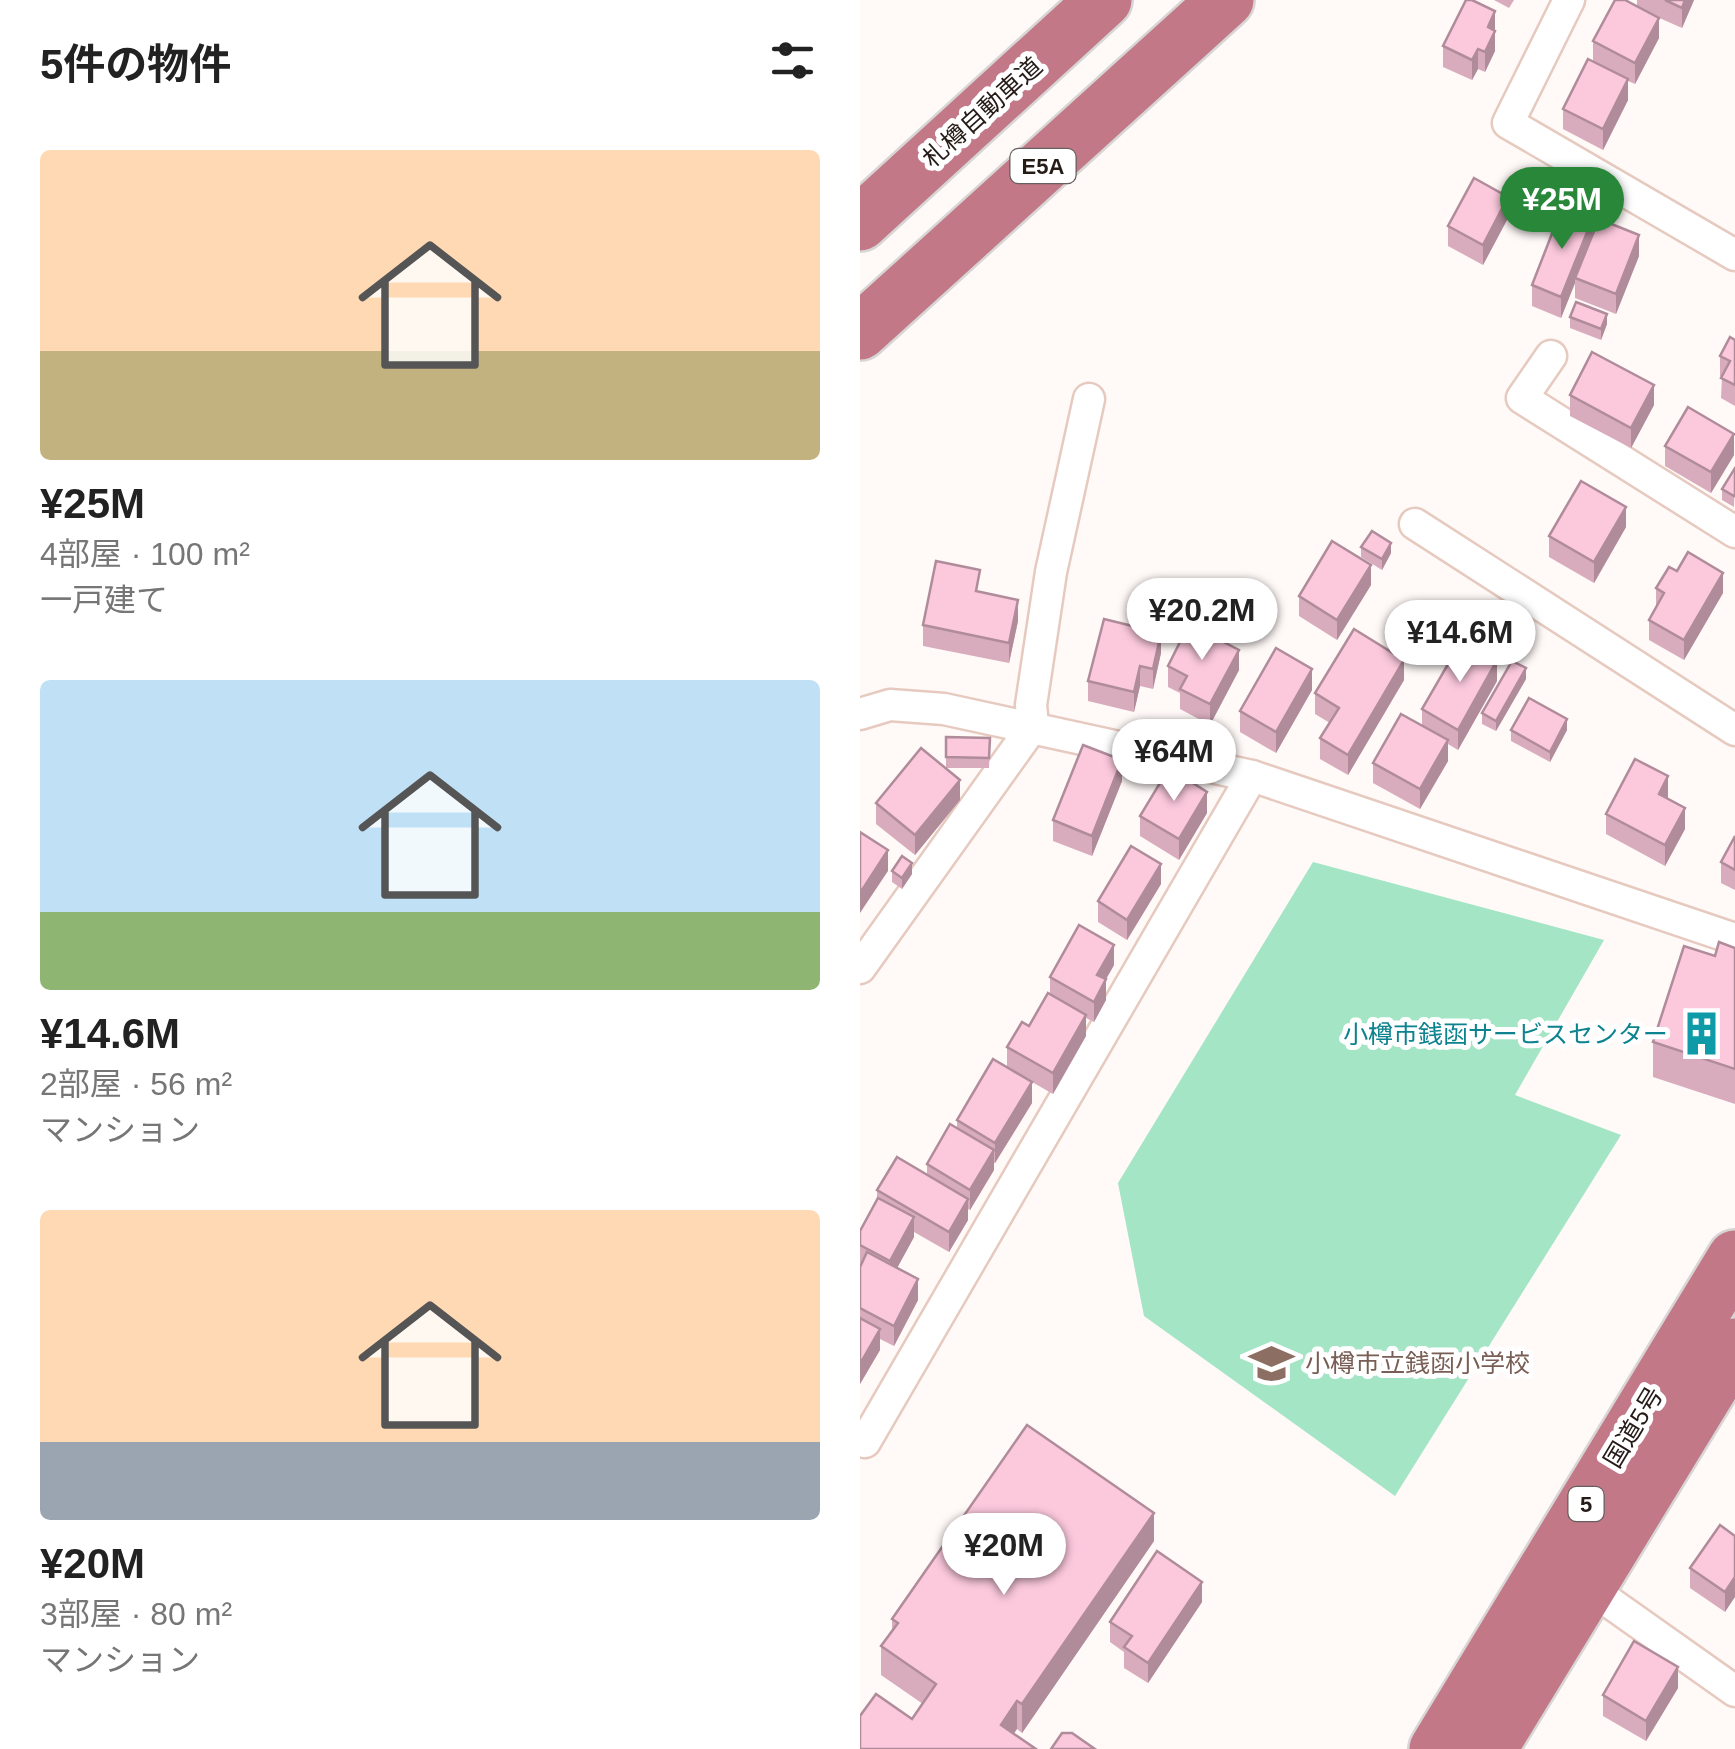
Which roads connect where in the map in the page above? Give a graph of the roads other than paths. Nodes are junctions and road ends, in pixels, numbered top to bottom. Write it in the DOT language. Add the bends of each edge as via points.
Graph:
graph roads {
  1 [pos="1104,0"];
  2 [pos="1226,0"];
  3 [pos="1569,0"];
  4 [pos="860,223"];
  5 [pos="1735,254"];
  6 [pos="860,332"];
  7 [pos="1552,356"];
  8 [pos="1089,398"];
  9 [pos="1416,524"];
  10 [pos="1735,532"];
  11 [pos="860,688"];
  12 [pos="890,705"];
  13 [pos="860,714"];
  14 [pos="1033,726"];
  15 [pos="1735,730"];
  16 [pos="1252,776"];
  17 [pos="1735,939"];
  18 [pos="860,968"];
  19 [pos="1735,1258"];
  20 [pos="1735,1346"];
  21 [pos="860,1439"];
  22 [pos="1588,1587"];
  23 [pos="1735,1691"];
  24 [pos="1437,1749"];
  25 [pos="1489,1749"];
  1 -- 4 [label="highway, 札樽自動車道"];
  2 -- 6 [label="highway, E5A"];
  3 -- 5 [label="street" via="1508,123"];
  7 -- 10 [label="street" via="1522,398"];
  8 -- 14 [label="street" via="1051,572"];
  9 -- 15 [label="street"];
  11 -- 12 [label="street"];
  12 -- 13 [label="street"];
  12 -- 14 [label="street"];
  14 -- 16 [label="street"];
  14 -- 18 [label="street"];
  16 -- 17 [label="street"];
  16 -- 21 [label="street" via="865,1442"];
  19 -- 24 [label="highway, 国道5号 / 5"];
  20 -- 22 [label="highway, 国道5号 / 5"];
  22 -- 23 [label="street"];
  22 -- 25 [label="highway, 国道5号 / 5"];
}
